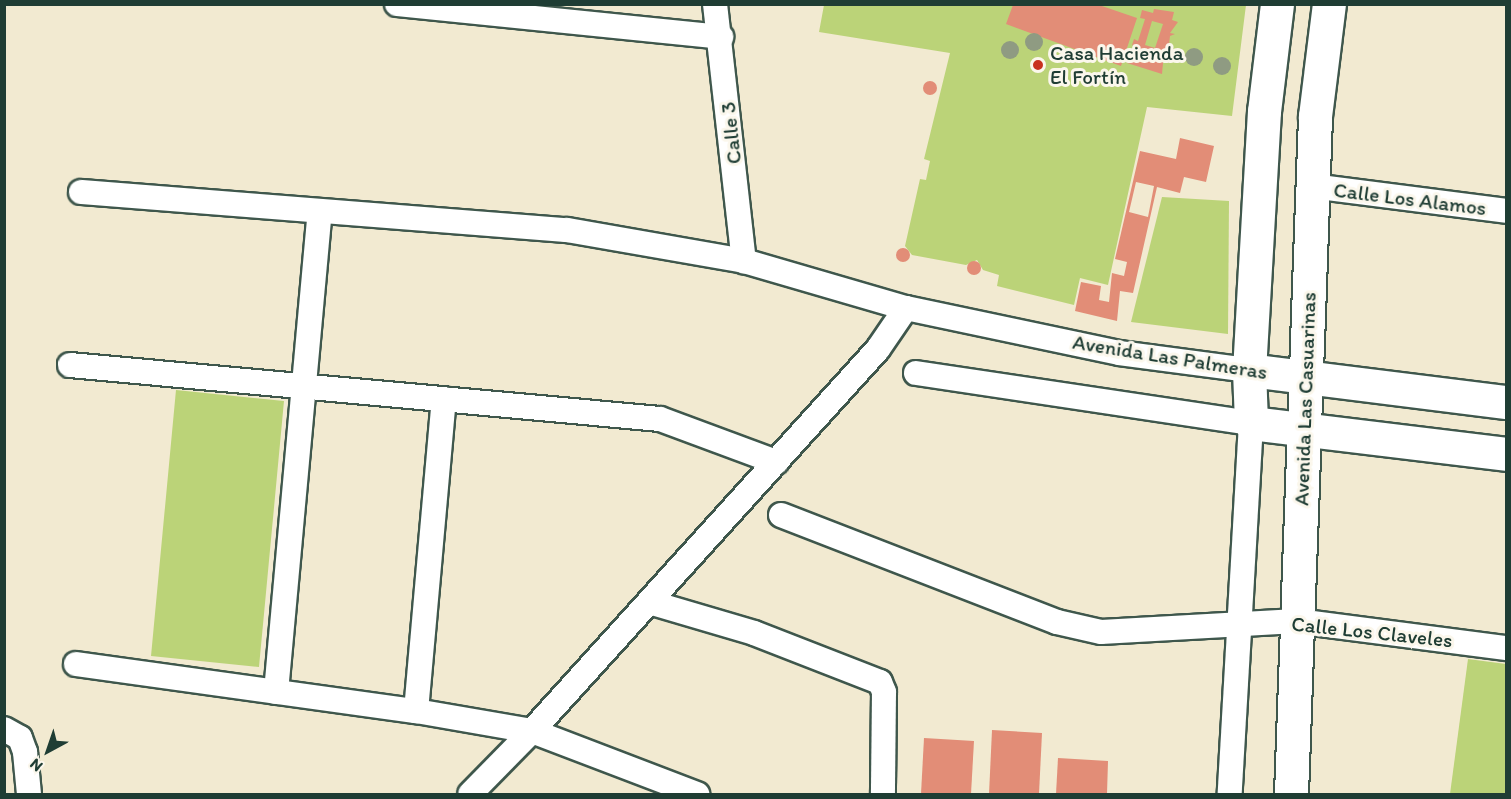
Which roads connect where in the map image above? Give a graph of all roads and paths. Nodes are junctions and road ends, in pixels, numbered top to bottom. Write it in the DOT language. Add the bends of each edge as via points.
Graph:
graph roads {
  1 [pos="397,4"];
  2 [pos="716,4"];
  3 [pos="1277,4"];
  4 [pos="1329,4"];
  5 [pos="721,37"];
  6 [pos="1312,186"];
  7 [pos="81,192"];
  8 [pos="1506,211"];
  9 [pos="320,212"];
  10 [pos="744,261"];
  11 [pos="906,308"];
  12 [pos="70,364"];
  13 [pos="1249,370"];
  14 [pos="916,373"];
  15 [pos="1306,377"];
  16 [pos="304,386"];
  17 [pos="444,399"];
  18 [pos="1506,402"];
  19 [pos="1251,423"];
  20 [pos="1304,428"];
  21 [pos="1506,454"];
  22 [pos="776,462"];
  23 [pos="781,515"];
  24 [pos="650,602"];
  25 [pos="1297,621"];
  26 [pos="1237,626"];
  27 [pos="1506,648"];
  28 [pos="76,664"];
  29 [pos="276,692"];
  30 [pos="416,711"];
  31 [pos="4,729"];
  32 [pos="532,731"];
  33 [pos="1230,792"];
  34 [pos="29,795"];
  35 [pos="470,795"];
  36 [pos="697,795"];
  37 [pos="883,795"];
  38 [pos="1291,795"];
  1 -- 5 [label="street"];
  2 -- 5 [label="street, Calle 3"];
  3 -- 13 [label="street" via="1264,111"];
  4 -- 6 [label="street, Avenida Las Casuarinas" via="1315,116"];
  5 -- 10 [label="street, Calle 3"];
  6 -- 8 [label="street, Calle Los Alamos"];
  6 -- 15 [label="street, Avenida Las Casuarinas"];
  7 -- 9 [label="street, Avenida Las Palmeras"];
  9 -- 10 [label="street, Avenida Las Palmeras" via="567,230"];
  9 -- 16 [label="street"];
  10 -- 11 [label="street, Avenida Las Palmeras"];
  11 -- 13 [label="street, Avenida Las Palmeras" via="1119,353"];
  11 -- 22 [label="street" via="878,349"];
  12 -- 16 [label="street"];
  13 -- 15 [label="street, Avenida Las Palmeras"];
  13 -- 19 [label="street"];
  14 -- 19 [label="street"];
  15 -- 18 [label="street, Avenida Las Palmeras"];
  15 -- 20 [label="street, Avenida Las Casuarinas"];
  16 -- 17 [label="street"];
  16 -- 29 [label="street"];
  17 -- 22 [label="street" via="660,419"];
  17 -- 30 [label="street"];
  19 -- 20 [label="street"];
  19 -- 26 [label="street"];
  20 -- 21 [label="street"];
  20 -- 25 [label="street, Avenida Las Casuarinas"];
  22 -- 24 [label="street"];
  23 -- 26 [label="street, Calle Los Claveles" via="1057,622 1101,632"];
  24 -- 32 [label="street"];
  24 -- 37 [label="street" via="754,633 880,682 884,692"];
  25 -- 26 [label="street, Calle Los Claveles"];
  25 -- 27 [label="street, Calle Los Claveles"];
  25 -- 38 [label="street, Avenida Las Casuarinas"];
  26 -- 33 [label="street"];
  28 -- 29 [label="street"];
  29 -- 30 [label="street"];
  30 -- 32 [label="street"];
  31 -- 34 [label="street" via="20,738 26,752"];
  32 -- 35 [label="street"];
  32 -- 36 [label="street"];
}
